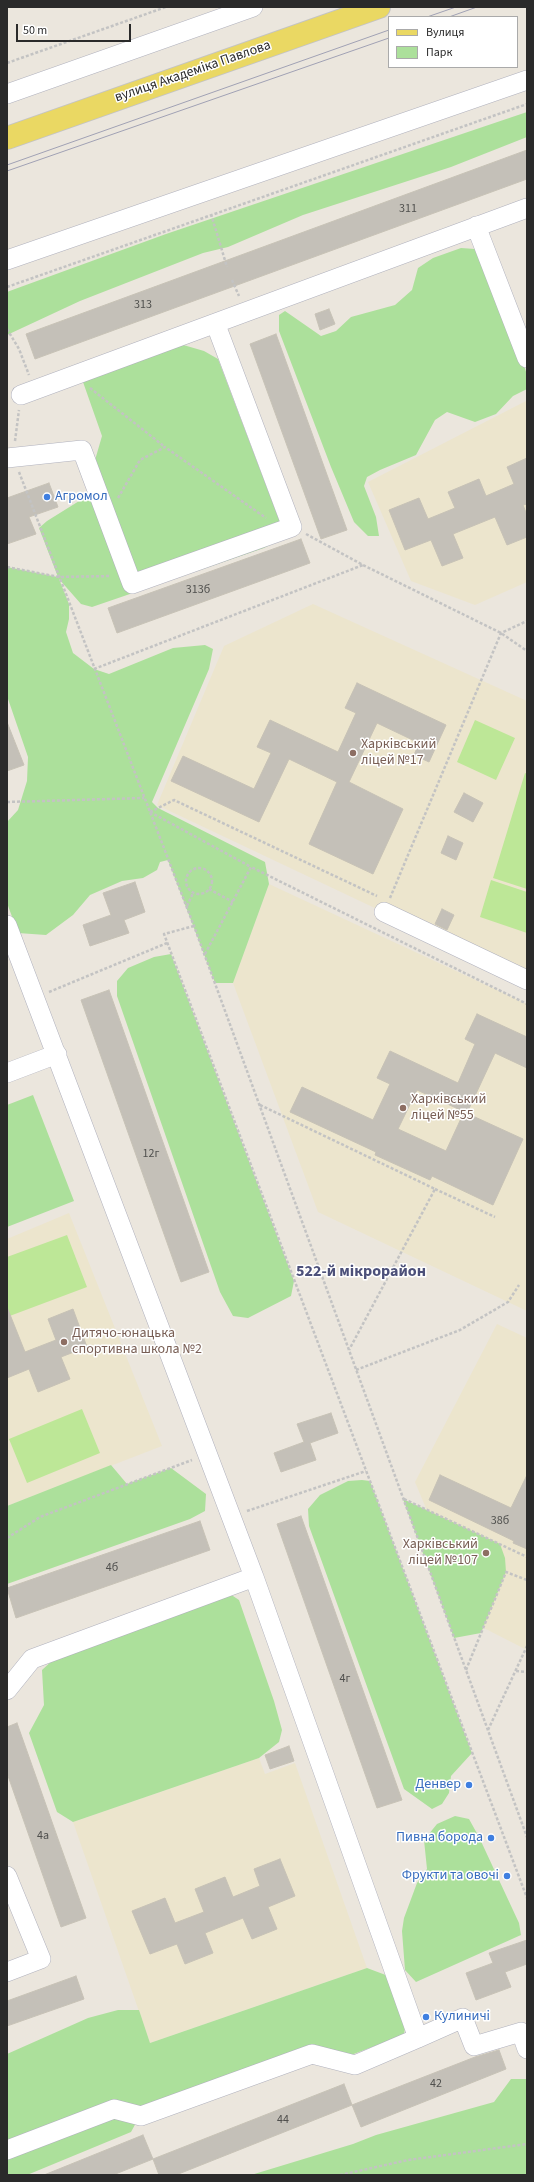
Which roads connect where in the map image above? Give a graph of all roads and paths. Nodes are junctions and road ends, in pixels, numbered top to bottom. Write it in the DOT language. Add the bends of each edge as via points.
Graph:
graph roads {
  1 [pos="166,7"];
  2 [pos="253,7"];
  3 [pos="379,7"];
  4 [pos="7,63"];
  5 [pos="527,80"];
  6 [pos="7,94"];
  7 [pos="527,104"];
  8 [pos="7,138"];
  9 [pos="527,208"];
  10 [pos="211,214"];
  11 [pos="476,226"];
  12 [pos="7,260"];
  13 [pos="227,267"];
  14 [pos="7,286"];
  15 [pos="216,325"];
  16 [pos="7,329"];
  17 [pos="527,358"];
  18 [pos="75,376"];
  19 [pos="28,393"];
  20 [pos="165,447"];
  21 [pos="10,458"];
  22 [pos="107,516"];
  23 [pos="287,528"];
  24 [pos="363,565"];
  25 [pos="7,567"];
  26 [pos="129,576"];
  27 [pos="58,577"];
  28 [pos="527,621"];
  29 [pos="501,633"];
  30 [pos="527,650"];
  31 [pos="94,669"];
  32 [pos="144,798"];
  33 [pos="7,802"];
  34 [pos="150,812"];
  35 [pos="251,867"];
  36 [pos="209,889"];
  37 [pos="193,893"];
  38 [pos="232,902"];
  39 [pos="187,907"];
  40 [pos="386,907"];
  41 [pos="7,925"];
  42 [pos="194,926"];
  43 [pos="167,943"];
  44 [pos="204,954"];
  45 [pos="527,980"];
  46 [pos="36,998"];
  47 [pos="527,1004"];
  48 [pos="57,1054"];
  49 [pos="7,1073"];
  50 [pos="260,1105"];
  51 [pos="435,1188"];
  52 [pos="496,1217"];
  53 [pos="520,1285"];
  54 [pos="349,1350"];
  55 [pos="356,1370"];
  56 [pos="208,1455"];
  57 [pos="366,1470"];
  58 [pos="403,1498"];
  59 [pos="231,1516"];
  60 [pos="7,1538"];
  61 [pos="527,1557"];
  62 [pos="254,1577"];
  63 [pos="527,1580"];
  64 [pos="527,1646"];
  65 [pos="466,1670"];
  66 [pos="516,1671"];
  67 [pos="527,1672"];
  68 [pos="7,1690"];
  69 [pos="488,1730"];
  70 [pos="527,1837"];
  71 [pos="7,1876"];
  72 [pos="527,1898"];
  73 [pos="7,1972"];
  74 [pos="418,2038"];
  75 [pos="527,2049"];
  76 [pos="527,2145"];
  77 [pos="7,2150"];
  78 [pos="340,2175"];
  1 -- 4 [label="path"];
  2 -- 6 [label="lane"];
  3 -- 8 [label="main road, вулиця Академіка Павлова"];
  5 -- 12 [label="lane"];
  7 -- 10 [label="path"];
  9 -- 11 [label="lane"];
  10 -- 13 [label="path"];
  10 -- 14 [label="path"];
  11 -- 15 [label="lane"];
  11 -- 17 [label="lane"];
  15 -- 18 [label="lane"];
  15 -- 23 [label="lane"];
  16 -- 19 [label="path" via="19,349"];
  18 -- 19 [label="lane"];
  18 -- 20 [label="path"];
  19 -- 21 [label="path"];
  20 -- 22 [label="path" via="140,460"];
  20 -- 23 [label="path"];
  21 -- 22 [label="lane" via="82,450"];
  21 -- 27 [label="path"];
  22 -- 26 [label="lane"];
  23 -- 24 [label="path"];
  23 -- 26 [label="lane" via="132,584"];
  24 -- 29 [label="path"];
  24 -- 31 [label="path"];
  25 -- 27 [label="path"];
  26 -- 27 [label="path"];
  27 -- 31 [label="path"];
  28 -- 29 [label="path"];
  29 -- 30 [label="path"];
  29 -- 40 [label="path"];
  31 -- 32 [label="path"];
  32 -- 33 [label="path"];
  32 -- 34 [label="path"];
  34 -- 35 [label="path"];
  34 -- 39 [label="path"];
  34 -- 40 [label="path" via="174,800"];
  35 -- 38 [label="path"];
  35 -- 47 [label="path"];
  36 -- 37 [label="path" via="202,894"];
  36 -- 37 [label="path" via="211,876 206,870 198,868 190,871 186,878 187,887"];
  36 -- 38 [label="path"];
  37 -- 39 [label="path"];
  38 -- 44 [label="path"];
  39 -- 42 [label="path"];
  40 -- 45 [label="lane"];
  41 -- 46 [label="lane"];
  42 -- 43 [label="path" via="164,934"];
  42 -- 44 [label="path"];
  43 -- 46 [label="path"];
  43 -- 57 [label="path"];
  44 -- 50 [label="path"];
  46 -- 48 [label="lane"];
  48 -- 49 [label="lane"];
  48 -- 56 [label="lane"];
  50 -- 51 [label="path"];
  50 -- 54 [label="path"];
  51 -- 52 [label="path"];
  51 -- 54 [label="path"];
  53 -- 55 [label="path" via="508,1302 460,1330"];
  54 -- 55 [label="path"];
  55 -- 58 [label="path"];
  56 -- 59 [label="lane"];
  56 -- 60 [label="path" via="40,1516"];
  57 -- 59 [label="path"];
  57 -- 72 [label="path"];
  58 -- 61 [label="path"];
  58 -- 65 [label="path"];
  59 -- 62 [label="lane"];
  62 -- 68 [label="lane" via="32,1659"];
  62 -- 74 [label="lane"];
  63 -- 65 [label="path" via="506,1572"];
  64 -- 66 [label="path"];
  65 -- 69 [label="path"];
  66 -- 67 [label="path"];
  66 -- 69 [label="path"];
  69 -- 70 [label="path"];
  71 -- 73 [label="lane" via="41,1959"];
  74 -- 75 [label="lane" via="463,2018 474,2046 521,2032"];
  74 -- 77 [label="lane" via="355,2065 312,2054 141,2116 114,2109"];
  76 -- 78 [label="path" via="408,2160"];
}
